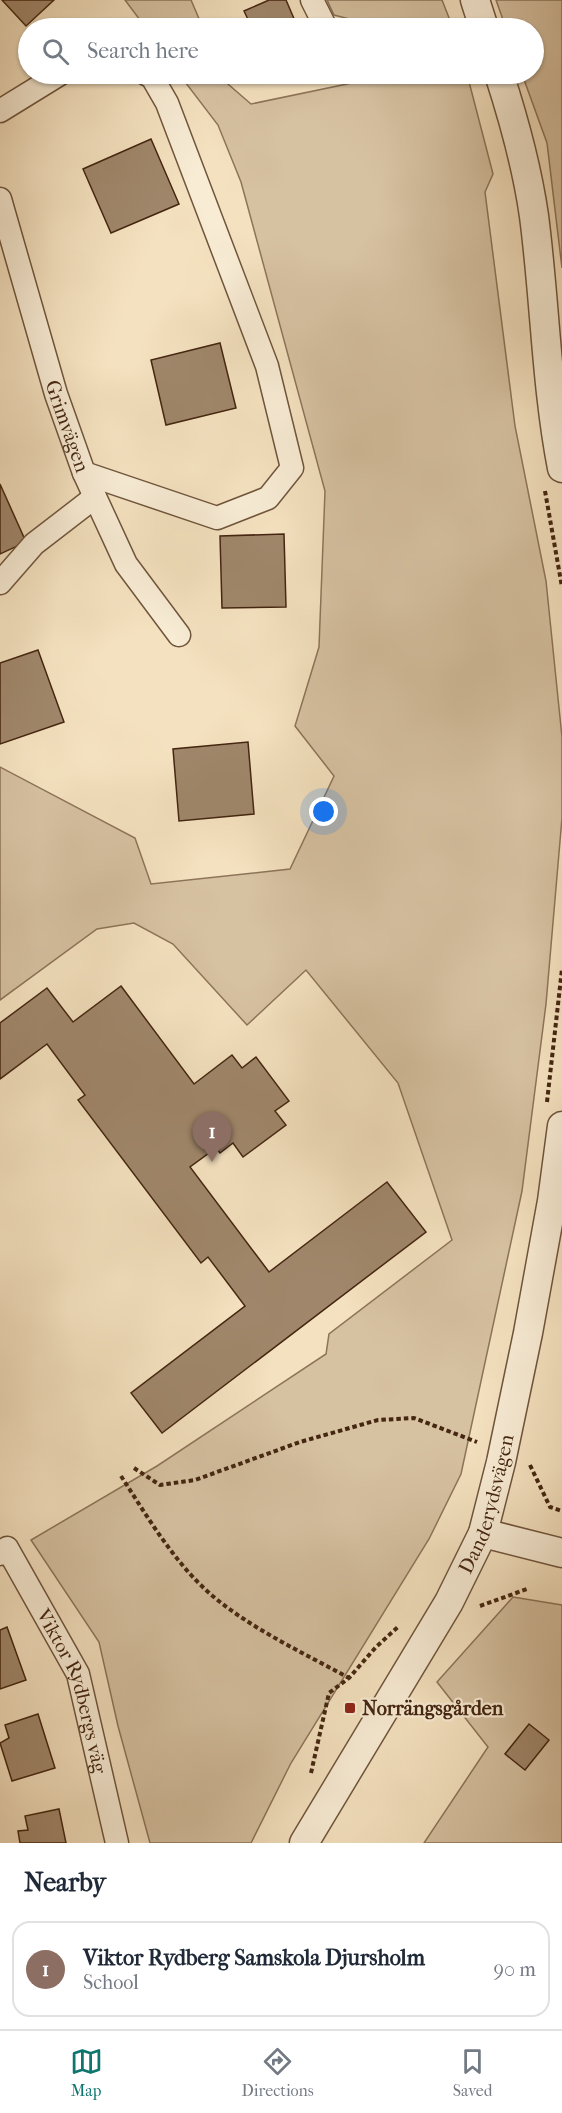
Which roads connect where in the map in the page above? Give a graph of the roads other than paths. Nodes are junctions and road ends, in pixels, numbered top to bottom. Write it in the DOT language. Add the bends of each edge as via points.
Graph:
graph roads {
  1 [pos="312,0"];
  2 [pos="475,0"];
  3 [pos="321,18"];
  4 [pos="481,18"];
  5 [pos="44,84"];
  6 [pos="156,84"];
  7 [pos="502,84"];
  8 [pos="0,111"];
  9 [pos="0,199"];
  10 [pos="562,468"];
  11 [pos="84,473"];
  12 [pos="95,497"];
  13 [pos="0,583"];
  14 [pos="179,635"];
  15 [pos="554,1116"];
  16 [pos="483,1533"];
  17 [pos="3,1551"];
  18 [pos="562,1553"];
  19 [pos="117,1843"];
  20 [pos="304,1843"];
  1 -- 3 [label="street"];
  2 -- 4 [label="street"];
  5 -- 8 [label="street"];
  6 -- 11 [label="street" via="267,366 292,468 268,498 216,518"];
  7 -- 10 [label="street" via="518,133 534,215 554,426"];
  9 -- 11 [label="street, Grimvägen" via="56,394"];
  11 -- 12 [label="street, Grimvägen"];
  12 -- 13 [label="street" via="34,544"];
  12 -- 14 [label="street, Grimvägen" via="126,564"];
  15 -- 16 [label="street, Danderydsvägen" via="552,1201 528,1333"];
  16 -- 18 [label="street"];
  16 -- 20 [label="street, Danderydsvägen" via="448,1602"];
  17 -- 19 [label="street, Viktor Rydbergs väg" via="78,1674"];
}
